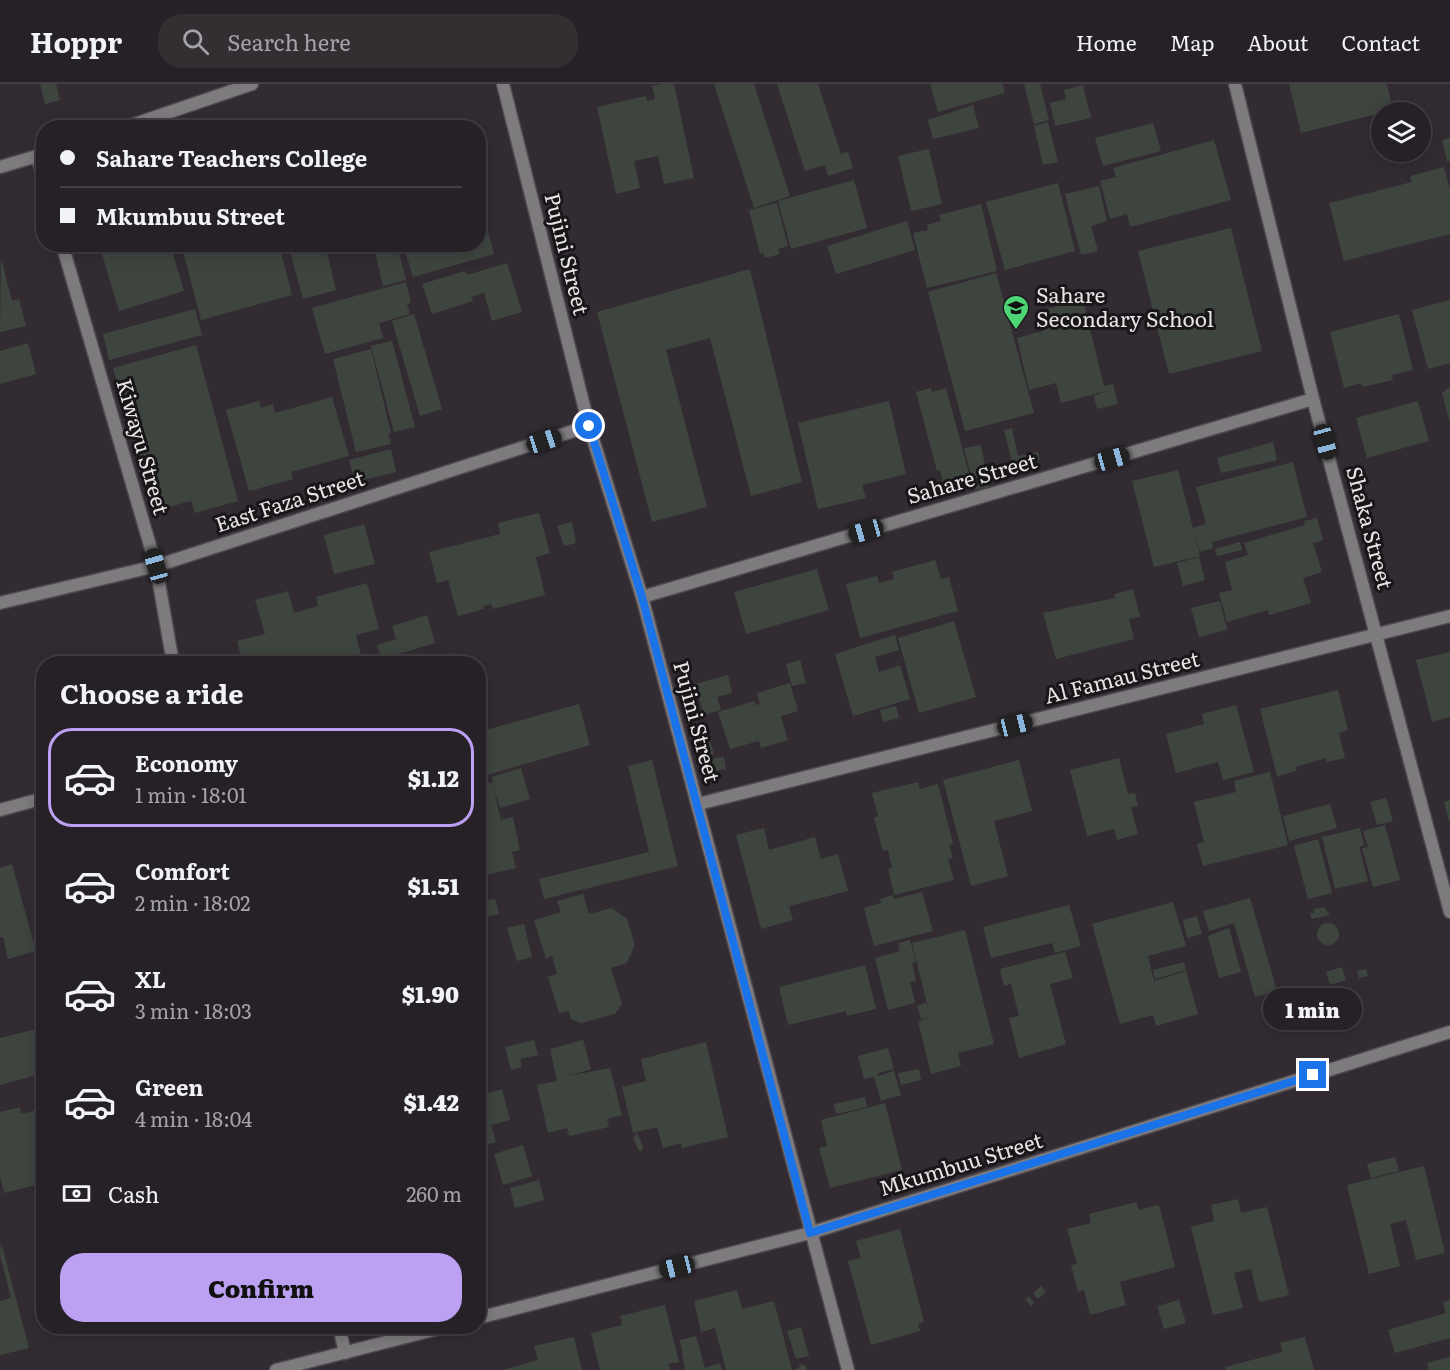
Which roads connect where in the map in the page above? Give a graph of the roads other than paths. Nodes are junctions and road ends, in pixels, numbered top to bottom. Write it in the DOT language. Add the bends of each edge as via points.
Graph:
graph roads {
  1 [pos="252,84"];
  2 [pos="503,84"];
  3 [pos="1235,84"];
  4 [pos="146,120"];
  5 [pos="36,156"];
  6 [pos="0,167"];
  7 [pos="64,252"];
  8 [pos="1313,399"];
  9 [pos="589,426"];
  10 [pos="156,566"];
  11 [pos="642,597"];
  12 [pos="0,603"];
  13 [pos="1450,616"];
  14 [pos="1378,634"];
  15 [pos="172,656"];
  16 [pos="36,800"];
  17 [pos="698,804"];
  18 [pos="0,810"];
  19 [pos="1450,912"];
  20 [pos="1450,1032"];
  21 [pos="810,1233"];
  22 [pos="486,1316"];
  23 [pos="341,1334"];
  24 [pos="417,1334"];
  25 [pos="345,1353"];
  26 [pos="276,1370"];
  27 [pos="848,1370"];
  1 -- 4 [label="street"];
  2 -- 9 [label="street, Pujini Street"];
  3 -- 8 [label="street, Shaka Street"];
  5 -- 6 [label="street"];
  7 -- 10 [label="street, Kiwayu Street"];
  8 -- 11 [label="street, Sahare Street"];
  8 -- 14 [label="street, Shaka Street"];
  9 -- 10 [label="street, East Faza Street"];
  9 -- 11 [label="street, Pujini Street"];
  10 -- 12 [label="street, East Faza Street"];
  10 -- 15 [label="street, Kiwayu Street"];
  11 -- 17 [label="street, Pujini Street"];
  13 -- 14 [label="street, Al Famau Street"];
  14 -- 17 [label="street, Al Famau Street"];
  14 -- 19 [label="street, Shaka Street"];
  16 -- 18 [label="street"];
  17 -- 21 [label="street, Pujini Street"];
  20 -- 21 [label="street, Mkumbuu Street"];
  21 -- 22 [label="street, Mkumbuu Street"];
  21 -- 27 [label="street, Pujini Street"];
  23 -- 25 [label="street"];
  24 -- 25 [label="street"];
  25 -- 26 [label="street"];
}
